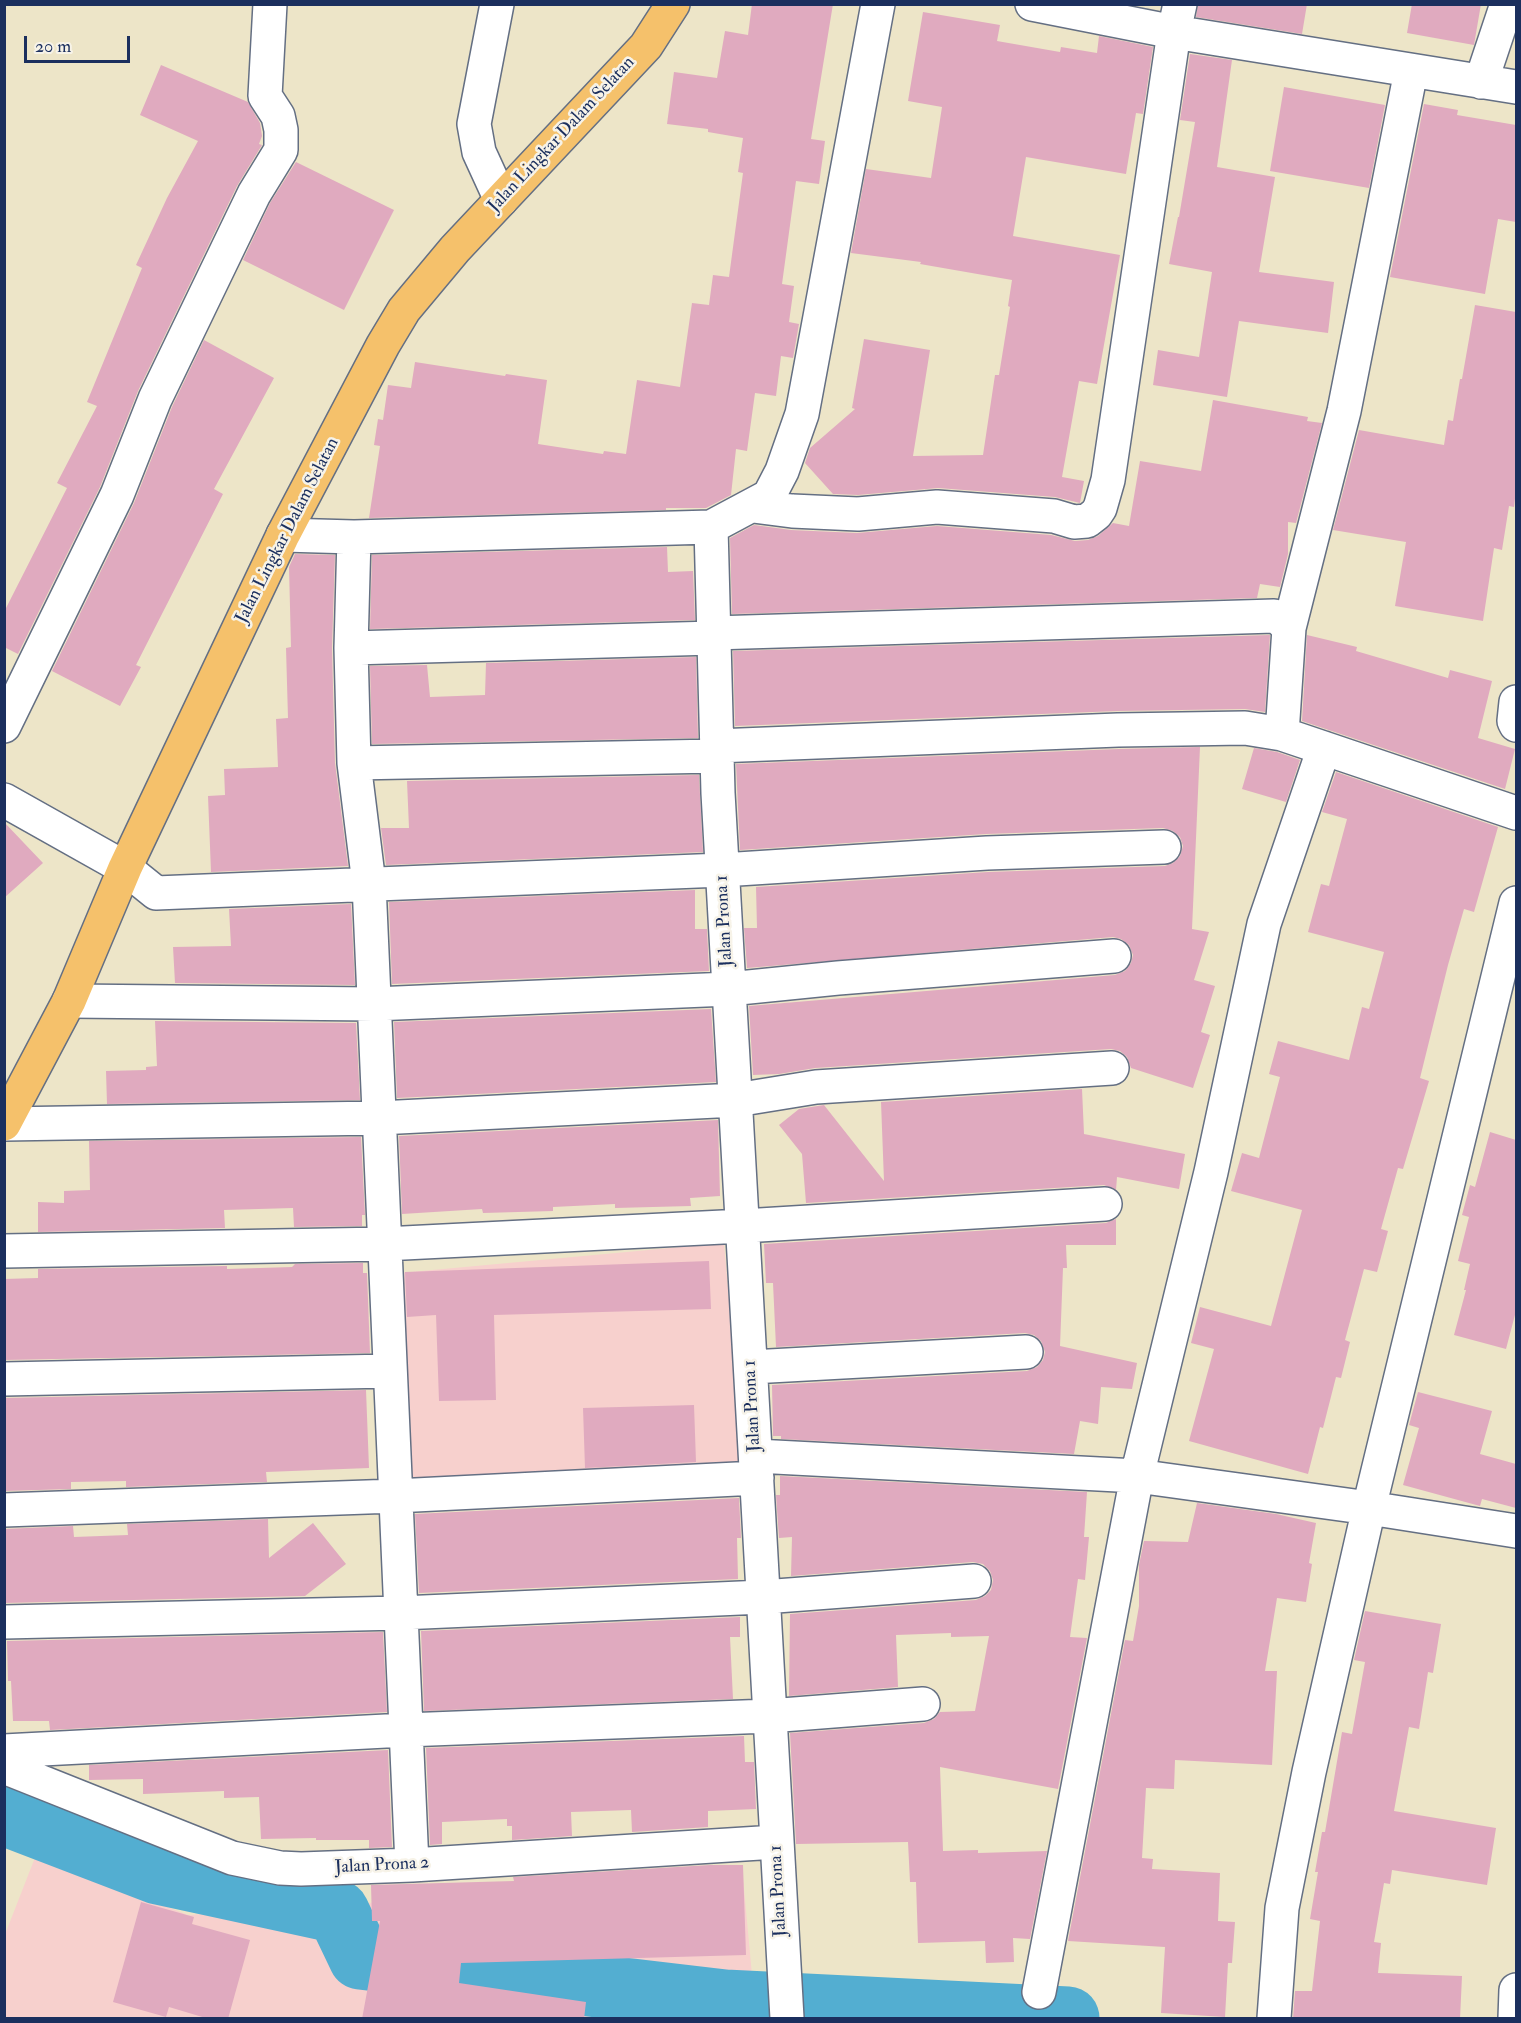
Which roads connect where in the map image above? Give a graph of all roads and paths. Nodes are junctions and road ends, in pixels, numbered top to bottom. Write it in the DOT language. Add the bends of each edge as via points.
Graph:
graph roads {
  1 [pos="270,4"];
  2 [pos="497,4"];
  3 [pos="673,4"];
  4 [pos="878,4"];
  5 [pos="1032,4"];
  6 [pos="1507,4"];
  7 [pos="1177,18"];
  8 [pos="1411,71"];
  9 [pos="1481,82"];
  10 [pos="1516,87"];
  11 [pos="501,200"];
  12 [pos="753,506"];
  13 [pos="711,527"];
  14 [pos="283,536"];
  15 [pos="354,537"];
  16 [pos="1289,628"];
  17 [pos="713,636"];
  18 [pos="351,648"];
  19 [pos="1516,702"];
  20 [pos="1516,724"];
  21 [pos="4,726"];
  22 [pos="1282,734"];
  23 [pos="1324,748"];
  24 [pos="717,751"];
  25 [pos="354,763"];
  26 [pos="4,800"];
  27 [pos="1516,813"];
  28 [pos="1164,847"];
  29 [pos="125,868"];
  30 [pos="722,870"];
  31 [pos="369,884"];
  32 [pos="1516,903"];
  33 [pos="1114,956"];
  34 [pos="729,989"];
  35 [pos="69,1001"];
  36 [pos="374,1004"];
  37 [pos="1112,1068"];
  38 [pos="736,1100"];
  39 [pos="379,1118"];
  40 [pos="4,1124"];
  41 [pos="1105,1204"];
  42 [pos="743,1226"];
  43 [pos="384,1244"];
  44 [pos="4,1251"];
  45 [pos="1026,1352"];
  46 [pos="751,1367"];
  47 [pos="390,1371"];
  48 [pos="4,1379"];
  49 [pos="757,1467"];
  50 [pos="1137,1476"];
  51 [pos="395,1496"];
  52 [pos="1369,1508"];
  53 [pos="4,1510"];
  54 [pos="1516,1531"];
  55 [pos="974,1581"];
  56 [pos="763,1597"];
  57 [pos="400,1613"];
  58 [pos="4,1622"];
  59 [pos="923,1704"];
  60 [pos="769,1716"];
  61 [pos="405,1730"];
  62 [pos="4,1751"];
  63 [pos="4,1767"];
  64 [pos="776,1842"];
  65 [pos="412,1864"];
  66 [pos="1516,1990"];
  67 [pos="1039,1992"];
  68 [pos="787,2019"];
  69 [pos="1274,2019"];
  70 [pos="1515,2019"];
  1 -- 21 [label="street" via="265,96 278,116 281,150 254,194 155,399 117,495"];
  2 -- 11 [label="street" via="474,124 479,152"];
  3 -- 11 [label="main road, Jalan Lingkar Dalam Selatan" via="646,45"];
  4 -- 12 [label="street" via="802,414 769,496"];
  5 -- 7 [label="street"];
  6 -- 9 [label="street"];
  7 -- 8 [label="street"];
  7 -- 12 [label="street" via="1108,480 1096,514 1088,521 1074,522 1054,516 937,507 858,514"];
  8 -- 9 [label="street"];
  8 -- 16 [label="street" via="1344,411"];
  9 -- 10 [label="street"];
  11 -- 14 [label="main road, Jalan Lingkar Dalam Selatan" via="404,310"];
  12 -- 13 [label="street"];
  13 -- 15 [label="street"];
  13 -- 17 [label="street, Jalan Prona 1"];
  14 -- 15 [label="street"];
  14 -- 29 [label="main road, Jalan Lingkar Dalam Selatan"];
  15 -- 18 [label="street"];
  16 -- 17 [label="street" via="1268,616"];
  16 -- 22 [label="street"];
  17 -- 18 [label="street"];
  17 -- 24 [label="street, Jalan Prona 1"];
  18 -- 25 [label="street"];
  19 -- 20 [label="street"];
  22 -- 23 [label="street"];
  22 -- 24 [label="street" via="1245,728 1130,729"];
  23 -- 27 [label="street"];
  23 -- 50 [label="street" via="1264,924 1211,1172"];
  24 -- 25 [label="street"];
  24 -- 30 [label="street, Jalan Prona 1"];
  25 -- 31 [label="street"];
  26 -- 29 [label="street"];
  28 -- 30 [label="street" via="987,853"];
  29 -- 31 [label="street" via="156,893"];
  29 -- 35 [label="main road, Jalan Lingkar Dalam Selatan"];
  30 -- 31 [label="street"];
  30 -- 34 [label="street, Jalan Prona 1"];
  31 -- 36 [label="street"];
  32 -- 52 [label="street"];
  33 -- 34 [label="street"];
  34 -- 36 [label="street"];
  34 -- 38 [label="street, Jalan Prona 1"];
  35 -- 36 [label="street"];
  35 -- 40 [label="main road, Jalan Lingkar Dalam Selatan"];
  36 -- 39 [label="street"];
  37 -- 38 [label="street" via="816,1087"];
  38 -- 39 [label="street"];
  38 -- 42 [label="street, Jalan Prona 1"];
  39 -- 40 [label="street"];
  39 -- 43 [label="street"];
  41 -- 42 [label="street"];
  42 -- 43 [label="street"];
  42 -- 46 [label="street, Jalan Prona 1"];
  43 -- 44 [label="street"];
  43 -- 47 [label="street"];
  45 -- 46 [label="street"];
  46 -- 49 [label="street, Jalan Prona 1"];
  47 -- 48 [label="street"];
  47 -- 51 [label="street"];
  49 -- 50 [label="street"];
  49 -- 51 [label="street"];
  49 -- 56 [label="street, Jalan Prona 1"];
  50 -- 52 [label="street"];
  50 -- 67 [label="street"];
  51 -- 53 [label="street"];
  51 -- 57 [label="street"];
  52 -- 54 [label="street"];
  52 -- 69 [label="street" via="1282,1908"];
  55 -- 56 [label="street"];
  56 -- 57 [label="street"];
  56 -- 60 [label="street, Jalan Prona 1"];
  57 -- 58 [label="street"];
  57 -- 61 [label="street"];
  59 -- 60 [label="street"];
  60 -- 61 [label="street"];
  60 -- 64 [label="street, Jalan Prona 1"];
  61 -- 62 [label="street"];
  61 -- 65 [label="street"];
  63 -- 65 [label="street, Jalan Prona 2" via="232,1858 301,1869"];
  64 -- 65 [label="street, Jalan Prona 2"];
  64 -- 68 [label="street, Jalan Prona 1"];
  66 -- 70 [label="street"];
}
